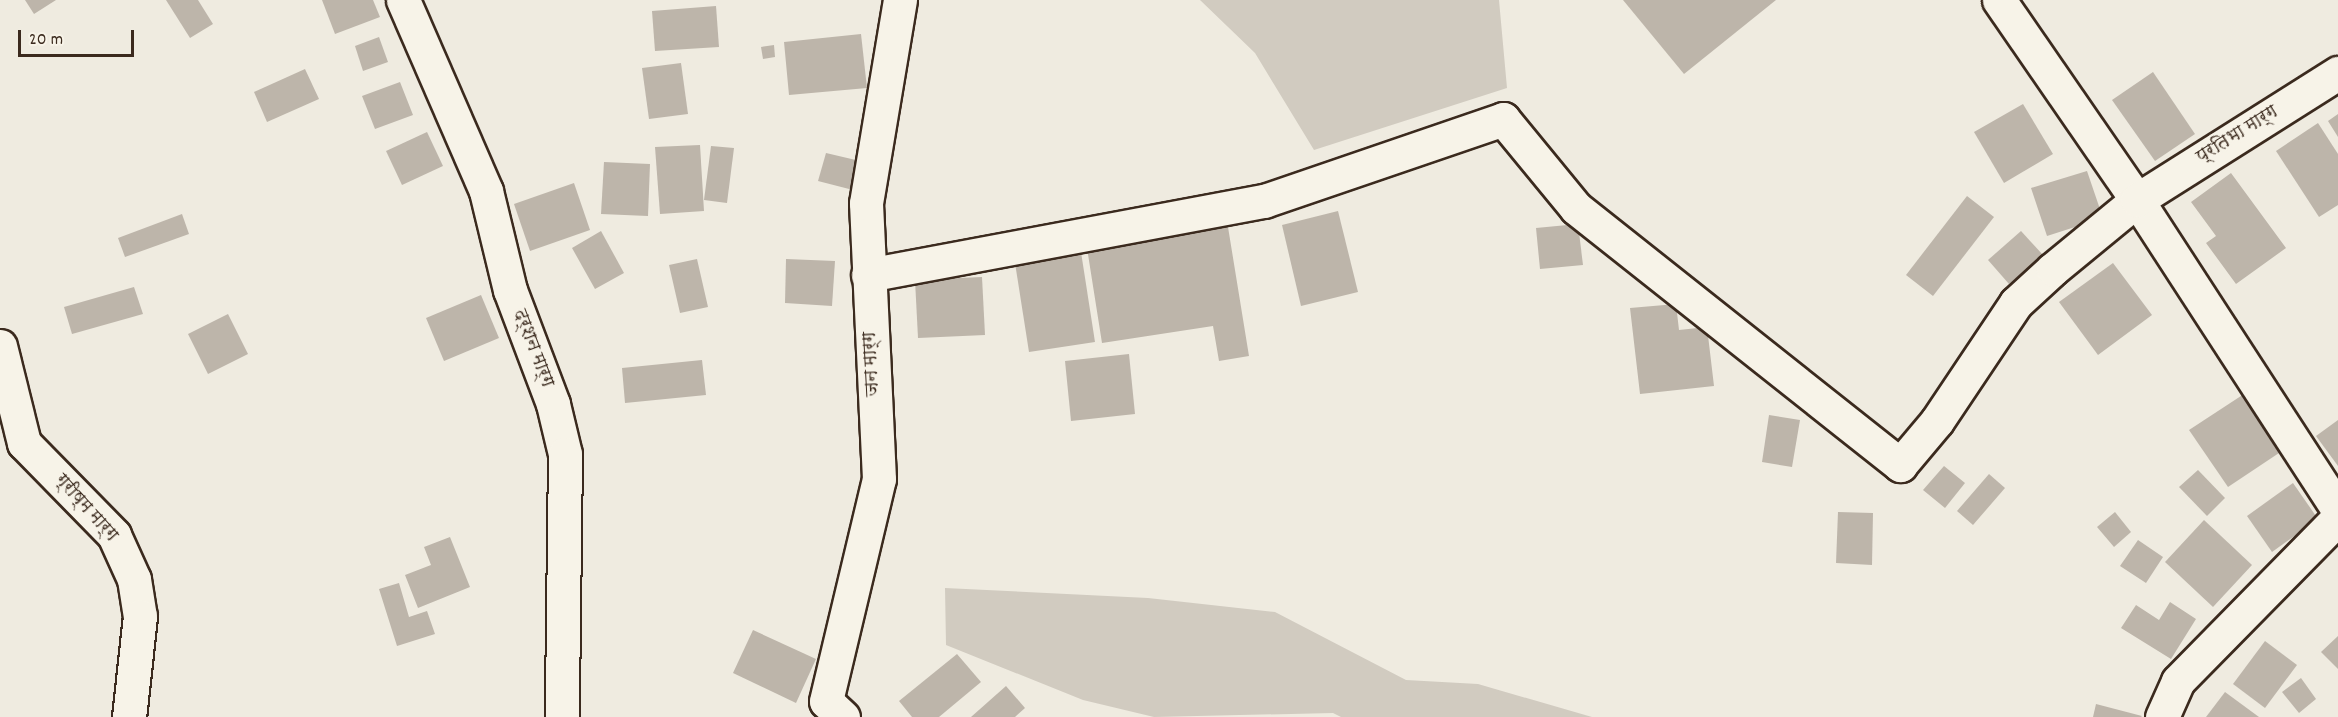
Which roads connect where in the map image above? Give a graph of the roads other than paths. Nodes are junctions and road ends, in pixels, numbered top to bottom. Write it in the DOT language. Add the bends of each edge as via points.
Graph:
graph roads {
  1 [pos="403,0"];
  2 [pos="900,0"];
  3 [pos="1999,0"];
  4 [pos="2338,73"];
  5 [pos="2137,200"];
  6 [pos="868,275"];
  7 [pos="0,346"];
  8 [pos="2338,510"];
  9 [pos="2338,518"];
  10 [pos="129,717"];
  11 [pos="562,717"];
  12 [pos="843,717"];
  13 [pos="2162,717"];
  1 -- 11 [label="street, दर्शन मार्ग" via="486,190 510,290 553,404 565,454"];
  2 -- 6 [label="street, जन मार्ग" via="866,202"];
  3 -- 5 [label="street"];
  4 -- 5 [label="street, प्रतिभा मार्ग"];
  5 -- 6 [label="street, प्रतिभा मार्ग" via="2016,303 1937,421 1900,465 1576,208 1503,119 1264,201"];
  5 -- 8 [label="street"];
  6 -- 12 [label="street, जन मार्ग" via="879,479 826,701"];
  7 -- 10 [label="street, ग्रीष्म मार्ग" via="24,442 114,535 134,579 140,616"];
  9 -- 13 [label="street" via="2178,681"];
}
